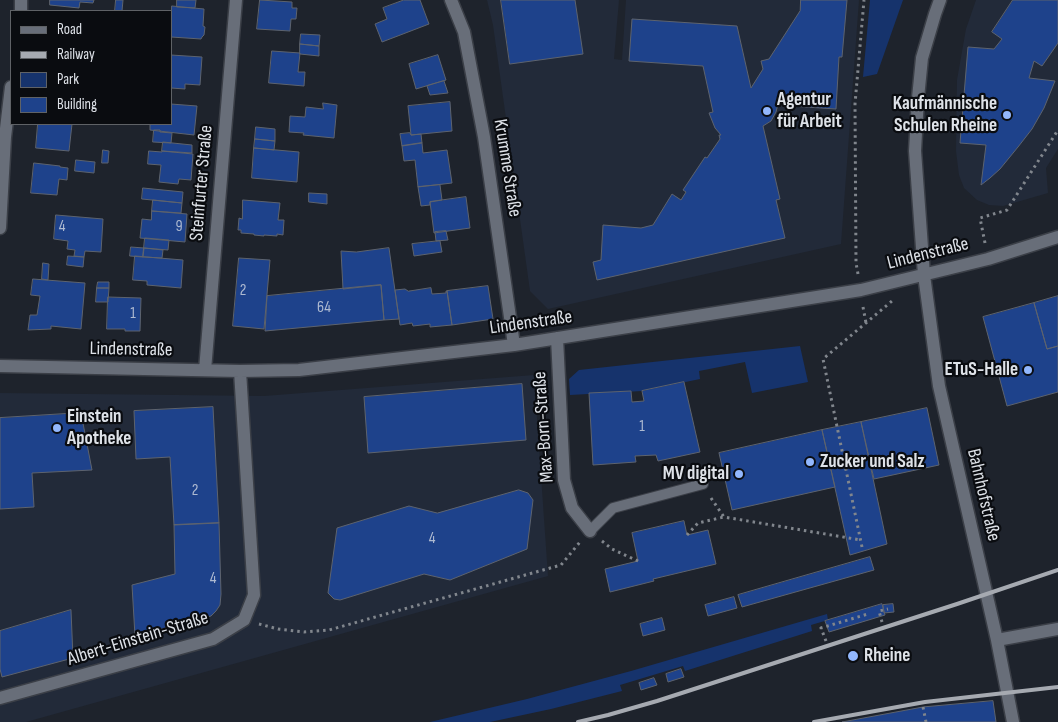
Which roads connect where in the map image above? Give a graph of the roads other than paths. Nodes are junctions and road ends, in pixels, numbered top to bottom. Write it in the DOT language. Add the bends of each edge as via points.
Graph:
graph roads {
  1 [pos="236,0"];
  2 [pos="451,0"];
  3 [pos="940,0"];
  4 [pos="10,93"];
  5 [pos="3,136"];
  6 [pos="0,228"];
  7 [pos="1058,237"];
  8 [pos="924,275"];
  9 [pos="557,338"];
  10 [pos="514,345"];
  11 [pos="0,366"];
  12 [pos="205,370"];
  13 [pos="240,370"];
  14 [pos="702,484"];
  15 [pos="590,530"];
  16 [pos="1058,629"];
  17 [pos="997,640"];
  18 [pos="0,698"];
  19 [pos="1013,722"];
  1 -- 12 [label="street, Steinfurter Straße"];
  2 -- 10 [label="street, Krumme Straße" via="464,32 484,137"];
  3 -- 8 [label="street, Bahnhofstraße" via="922,58 918,98 915,151"];
  4 -- 5 [label="street"];
  5 -- 6 [label="street"];
  7 -- 8 [label="street, Lindenstraße"];
  8 -- 9 [label="street, Lindenstraße" via="861,290"];
  8 -- 17 [label="street, Bahnhofstraße" via="939,386"];
  9 -- 10 [label="street, Lindenstraße"];
  9 -- 15 [label="street, Max-Born-Straße" via="564,480 572,508"];
  10 -- 13 [label="street, Lindenstraße" via="300,370"];
  11 -- 12 [label="street, Lindenstraße"];
  12 -- 13 [label="street, Lindenstraße"];
  13 -- 18 [label="street, Albert-Einstein-Straße" via="254,595 244,620 212,639"];
  14 -- 15 [label="lane" via="613,508"];
  16 -- 17 [label="street"];
  17 -- 19 [label="street, Bahnhofstraße"];
}
